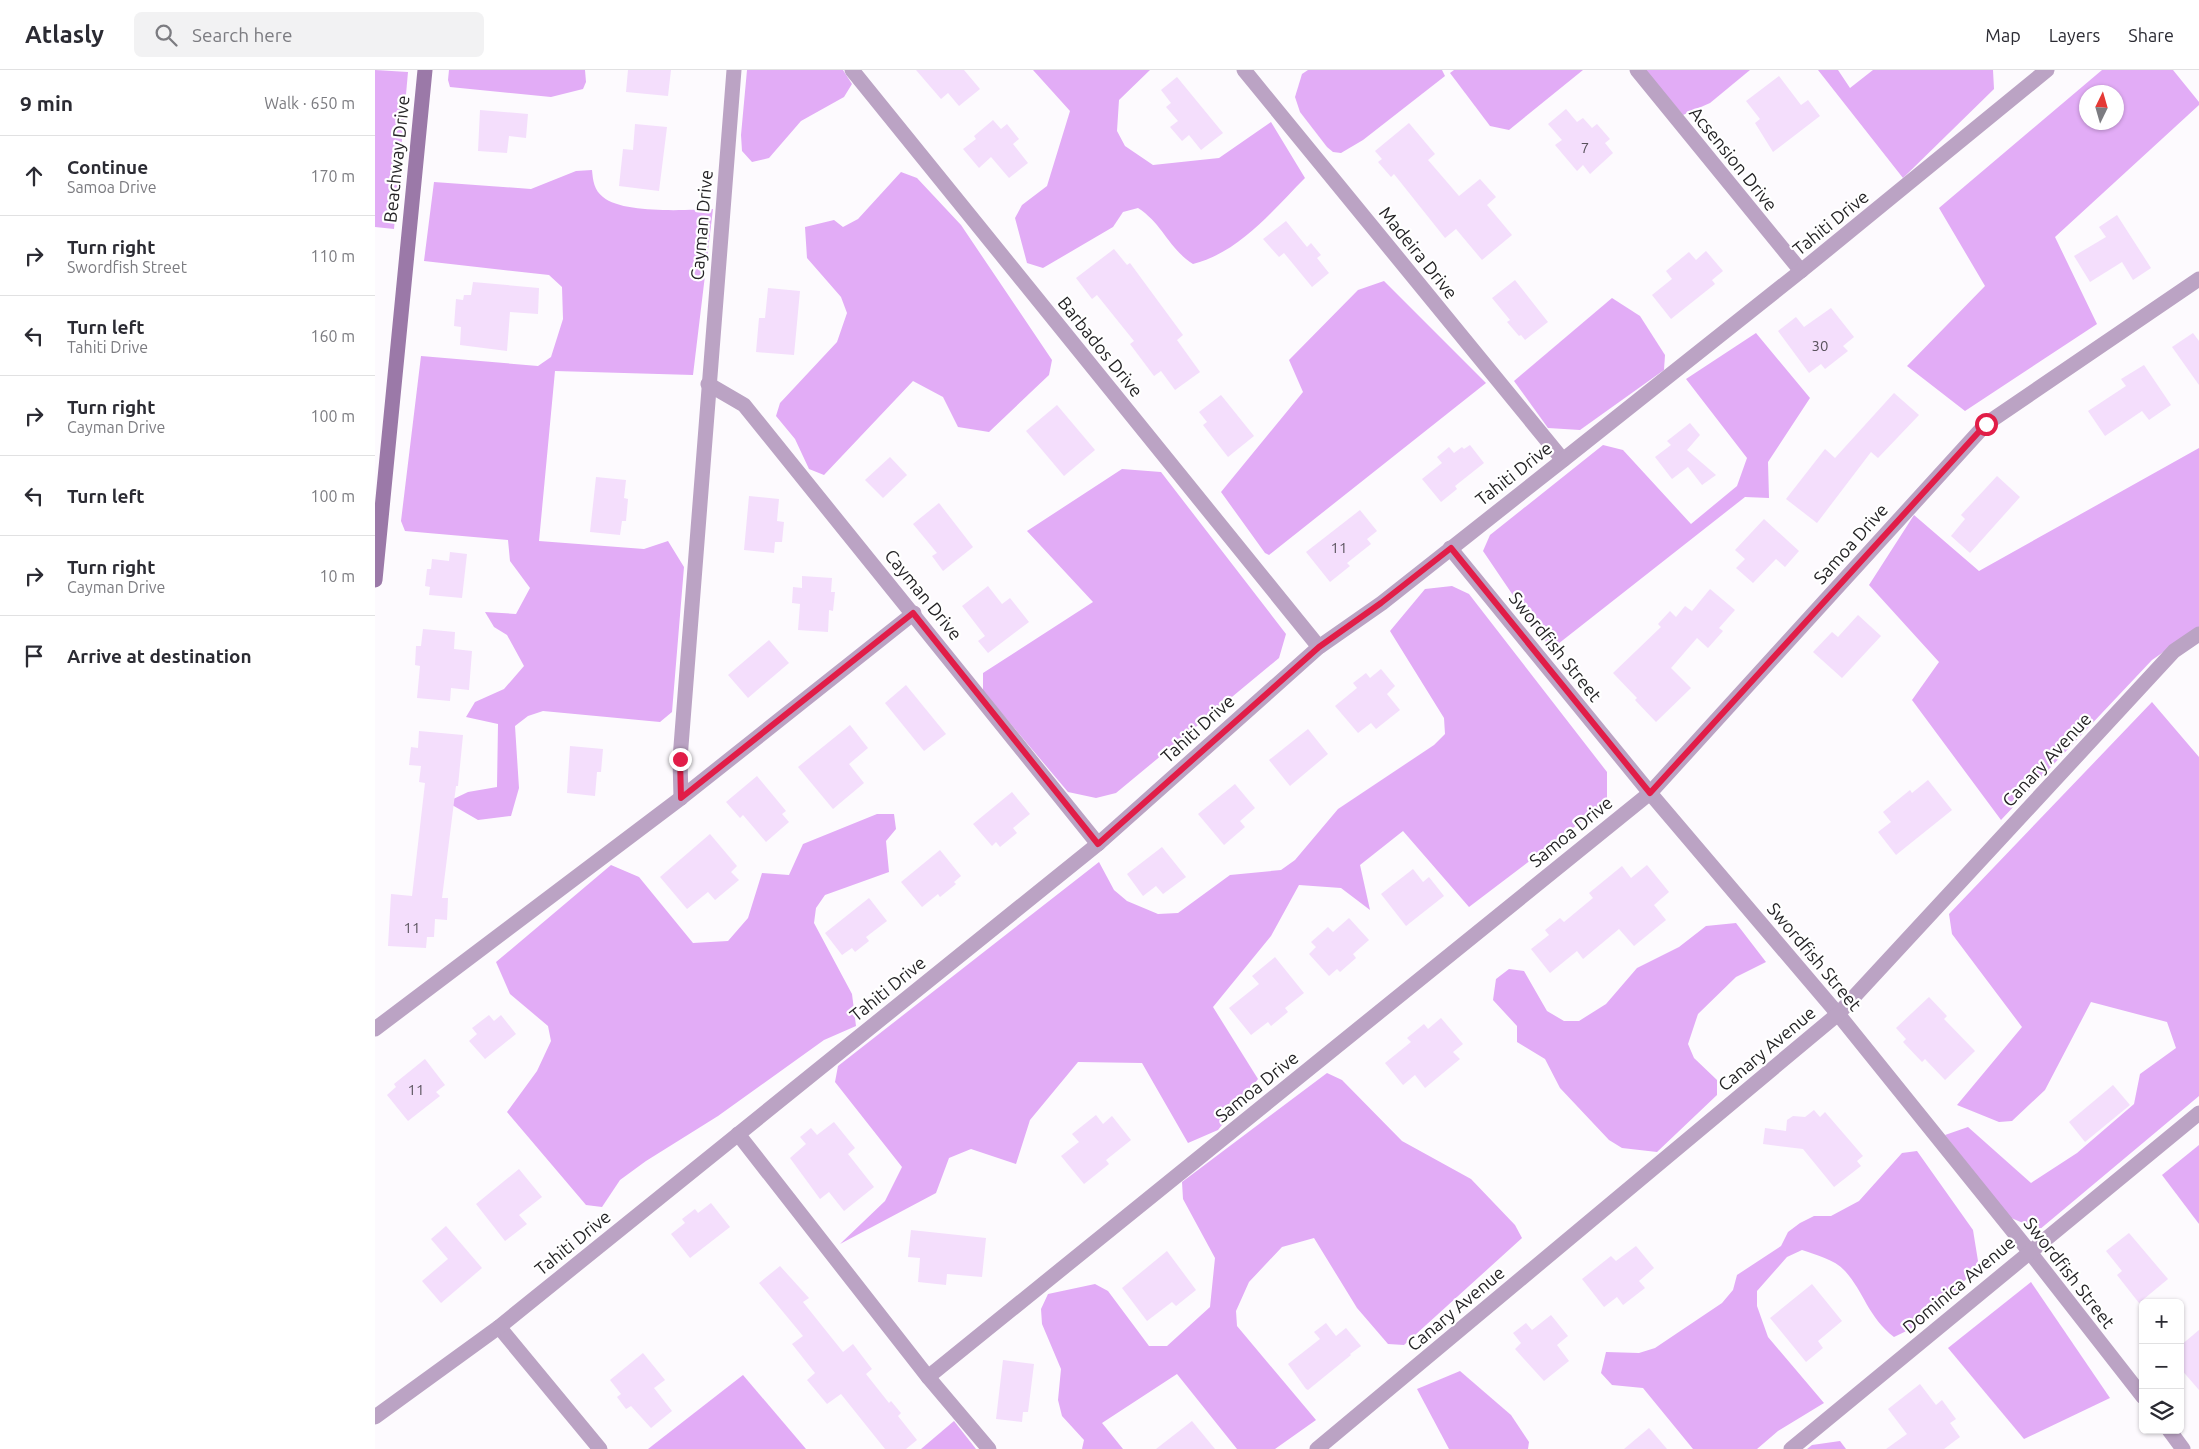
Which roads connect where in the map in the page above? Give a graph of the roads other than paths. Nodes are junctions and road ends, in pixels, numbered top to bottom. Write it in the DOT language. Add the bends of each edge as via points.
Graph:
graph roads {
  1 [pos="425,70"];
  2 [pos="734,70"];
  3 [pos="852,70"];
  4 [pos="1244,70"];
  5 [pos="1637,70"];
  6 [pos="2036,73"];
  7 [pos="1801,271"];
  8 [pos="2199,279"];
  9 [pos="708,384"];
  10 [pos="1563,460"];
  11 [pos="1451,548"];
  12 [pos="375,571"];
  13 [pos="913,613"];
  14 [pos="2199,634"];
  15 [pos="1319,647"];
  16 [pos="1650,793"];
  17 [pos="681,798"];
  18 [pos="1098,844"];
  19 [pos="1838,1014"];
  20 [pos="375,1029"];
  21 [pos="2199,1113"];
  22 [pos="738,1134"];
  23 [pos="2029,1251"];
  24 [pos="499,1327"];
  25 [pos="928,1377"];
  26 [pos="2139,1392"];
  27 [pos="375,1417"];
  28 [pos="2172,1434"];
  29 [pos="599,1449"];
  30 [pos="989,1449"];
  31 [pos="1317,1449"];
  32 [pos="1791,1449"];
  33 [pos="2183,1449"];
  1 -- 12 [label="street, Beachway Drive"];
  2 -- 9 [label="street, Cayman Drive"];
  3 -- 15 [label="street, Barbados Drive"];
  4 -- 10 [label="street, Madeira Drive"];
  5 -- 7 [label="street, Acsension Drive"];
  6 -- 7 [label="street, Tahiti Drive"];
  7 -- 10 [label="street, Tahiti Drive"];
  8 -- 16 [label="street, Samoa Drive" via="1986,424"];
  9 -- 13 [label="street, Cayman Drive" via="744,404"];
  9 -- 17 [label="street, Cayman Drive" via="680,759"];
  10 -- 11 [label="street, Tahiti Drive"];
  11 -- 15 [label="street, Tahiti Drive"];
  11 -- 16 [label="street, Swordfish Street"];
  13 -- 17 [label="street"];
  13 -- 18 [label="street, Cayman Drive"];
  14 -- 19 [label="street, Canary Avenue" via="2174,650"];
  15 -- 18 [label="street, Tahiti Drive"];
  16 -- 19 [label="street, Swordfish Street"];
  16 -- 25 [label="street, Samoa Drive"];
  17 -- 20 [label="street"];
  18 -- 22 [label="street, Tahiti Drive"];
  19 -- 23 [label="street, Swordfish Street"];
  19 -- 31 [label="street, Canary Avenue"];
  21 -- 23 [label="street, Dominica Avenue"];
  22 -- 24 [label="street, Tahiti Drive"];
  22 -- 25 [label="street"];
  23 -- 26 [label="street, Swordfish Street"];
  23 -- 32 [label="street, Dominica Avenue"];
  24 -- 27 [label="street, Tahiti Drive"];
  24 -- 29 [label="street"];
  25 -- 30 [label="street"];
  28 -- 33 [label="street"];
}
